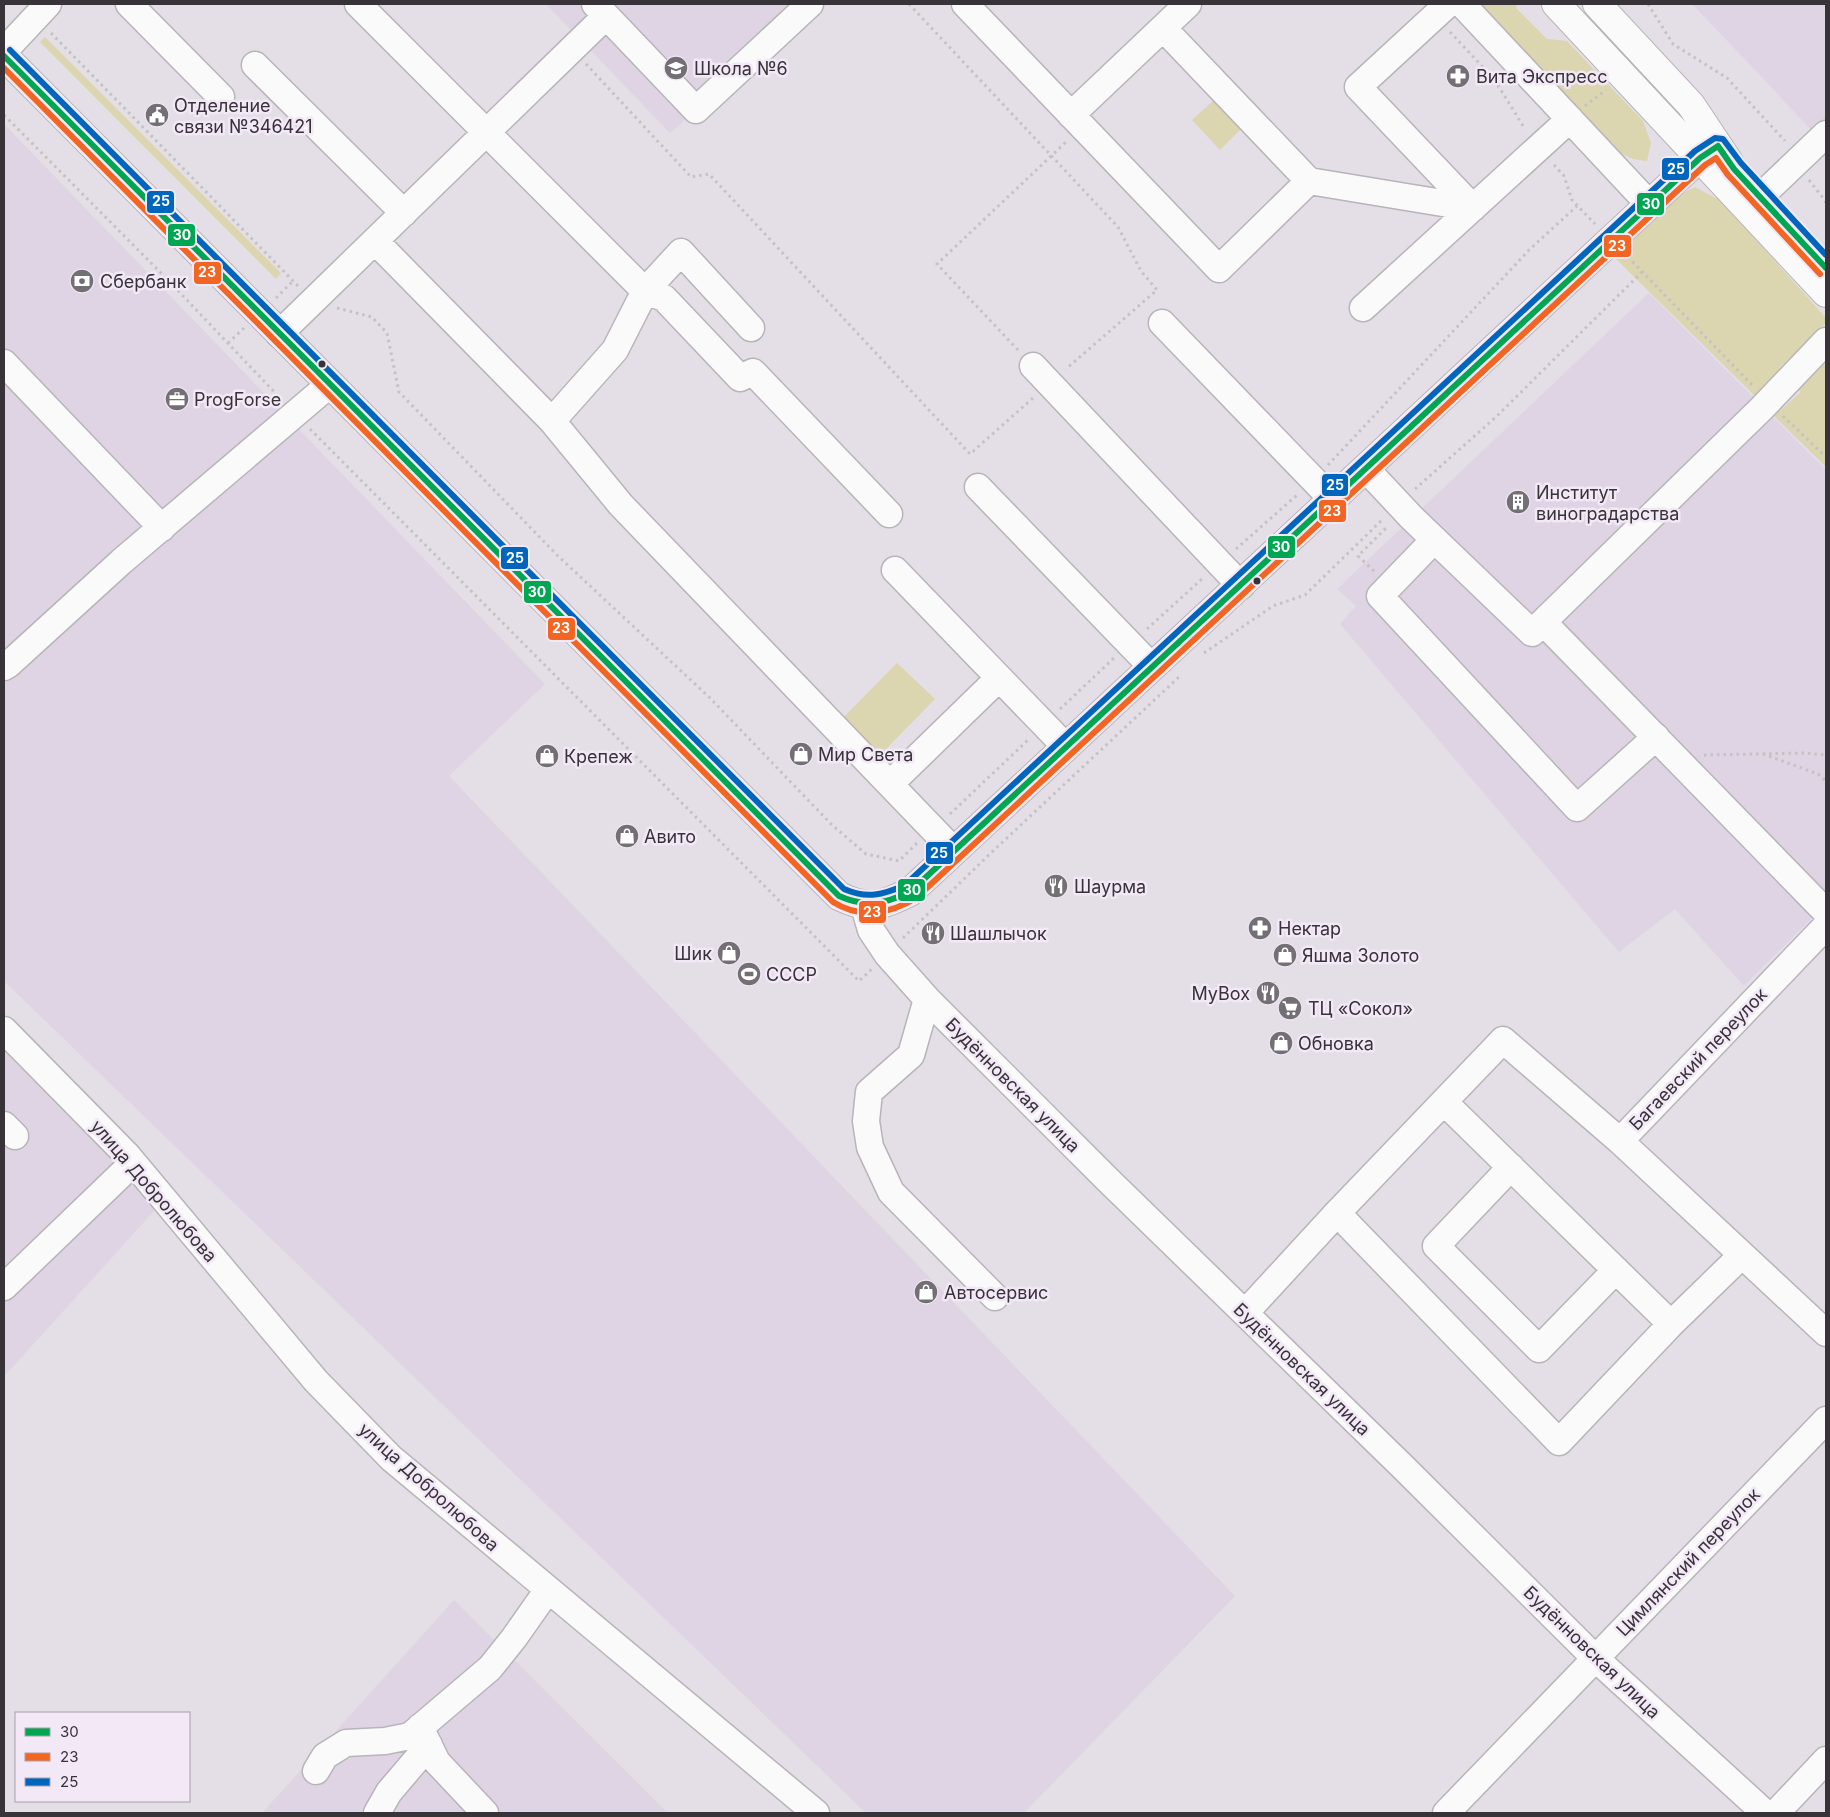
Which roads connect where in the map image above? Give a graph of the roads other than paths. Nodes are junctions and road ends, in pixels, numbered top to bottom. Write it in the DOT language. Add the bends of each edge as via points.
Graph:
graph roads {
  1 [pos="129,4"];
  2 [pos="358,4"];
  3 [pos="810,4"];
  4 [pos="965,4"];
  5 [pos="1188,4"];
  6 [pos="1448,4"];
  7 [pos="1462,4"];
  8 [pos="1556,4"];
  9 [pos="1597,4"];
  10 [pos="601,10"];
  11 [pos="42,11"];
  12 [pos="1163,28"];
  13 [pos="4,51"];
  14 [pos="4,56"];
  15 [pos="255,66"];
  16 [pos="221,97"];
  17 [pos="1570,120"];
  18 [pos="1077,121"];
  19 [pos="486,133"];
  20 [pos="1826,134"];
  21 [pos="1709,152"];
  22 [pos="1309,181"];
  23 [pos="1760,197"];
  24 [pos="1650,205"];
  25 [pos="1473,208"];
  26 [pos="404,213"];
  27 [pos="375,241"];
  28 [pos="1826,268"];
  29 [pos="645,291"];
  30 [pos="1826,293"];
  31 [pos="1362,308"];
  32 [pos="1162,323"];
  33 [pos="750,328"];
  34 [pos="279,334"];
  35 [pos="1826,341"];
  36 [pos="4,362"];
  37 [pos="1042,375"];
  38 [pos="329,385"];
  39 [pos="552,421"];
  40 [pos="1366,469"];
  41 [pos="978,487"];
  42 [pos="1333,500"];
  43 [pos="889,514"];
  44 [pos="162,528"];
  45 [pos="1434,540"];
  46 [pos="895,570"];
  47 [pos="1241,586"];
  48 [pos="1543,622"];
  49 [pos="4,666"];
  50 [pos="1152,667"];
  51 [pos="999,678"];
  52 [pos="1665,746"];
  53 [pos="1066,747"];
  54 [pos="890,784"];
  55 [pos="954,851"];
  56 [pos="864,906"];
  57 [pos="1826,912"];
  58 [pos="1826,926"];
  59 [pos="927,999"];
  60 [pos="4,1030"];
  61 [pos="1444,1102"];
  62 [pos="1620,1142"];
  63 [pos="133,1163"];
  64 [pos="1511,1167"];
  65 [pos="1337,1213"];
  66 [pos="1742,1255"];
  67 [pos="1616,1270"];
  68 [pos="4,1287"];
  69 [pos="995,1297"];
  70 [pos="1245,1313"];
  71 [pos="1671,1324"];
  72 [pos="1826,1333"];
  73 [pos="1826,1420"];
  74 [pos="547,1590"];
  75 [pos="1595,1658"];
  76 [pos="424,1736"];
  77 [pos="1826,1760"];
  78 [pos="316,1771"];
  79 [pos="377,1813"];
  80 [pos="485,1813"];
  81 [pos="816,1813"];
  82 [pos="1446,1813"];
  83 [pos="1765,1813"];
  84 [pos="1776,1813"];
  1 -- 16 [label="street"];
  2 -- 19 [label="street"];
  3 -- 10 [label="street" via="696,110"];
  4 -- 18 [label="street"];
  5 -- 12 [label="street"];
  6 -- 25 [label="street" via="1358,88"];
  7 -- 17 [label="street"];
  8 -- 21 [label="main road"];
  9 -- 21 [label="main road" via="1691,105"];
  10 -- 19 [label="street" via="572,49"];
  11 -- 13 [label="street"];
  12 -- 18 [label="street"];
  12 -- 22 [label="street"];
  14 -- 34 [label="main road"];
  15 -- 26 [label="street"];
  17 -- 24 [label="street"];
  17 -- 25 [label="street"];
  18 -- 22 [label="street" via="1219,269"];
  19 -- 26 [label="street"];
  19 -- 29 [label="street"];
  20 -- 23 [label="street"];
  21 -- 23 [label="main road" via="1734,169"];
  21 -- 24 [label="main road"];
  21 -- 30 [label="main road"];
  22 -- 25 [label="street"];
  23 -- 28 [label="main road"];
  24 -- 40 [label="main road"];
  25 -- 31 [label="street"];
  26 -- 27 [label="street"];
  27 -- 34 [label="street"];
  27 -- 39 [label="street"];
  29 -- 33 [label="street" via="681,252"];
  29 -- 39 [label="street" via="615,350"];
  29 -- 43 [label="street" via="664,298 740,378 753,372"];
  32 -- 42 [label="street"];
  34 -- 38 [label="main road"];
  35 -- 48 [label="street"];
  36 -- 44 [label="street"];
  37 -- 47 [label="street"];
  38 -- 44 [label="street"];
  38 -- 56 [label="main road" via="839,896"];
  39 -- 54 [label="street" via="621,505"];
  40 -- 42 [label="main road"];
  40 -- 45 [label="street"];
  41 -- 50 [label="street"];
  42 -- 47 [label="main road"];
  44 -- 49 [label="street"];
  45 -- 48 [label="street" via="1532,633"];
  45 -- 52 [label="street" via="1380,596 1577,808"];
  46 -- 51 [label="street"];
  47 -- 50 [label="main road"];
  48 -- 52 [label="street"];
  50 -- 53 [label="main road"];
  51 -- 53 [label="street"];
  51 -- 54 [label="street"];
  52 -- 57 [label="street"];
  53 -- 55 [label="main road"];
  54 -- 55 [label="street"];
  55 -- 56 [label="main road" via="910,892 884,905"];
  56 -- 59 [label="street, Будённовская улица" via="871,930 887,954"];
  58 -- 62 [label="street, Багаевский переулок"];
  59 -- 69 [label="street" via="911,1056 869,1092 866,1121 870,1147 891,1192"];
  59 -- 70 [label="street, Будённовская улица"];
  60 -- 63 [label="street, улица Добролюбова"];
  61 -- 62 [label="street" via="1503,1040"];
  61 -- 64 [label="street"];
  61 -- 65 [label="street"];
  62 -- 66 [label="street, Багаевский переулок"];
  63 -- 68 [label="street"];
  63 -- 74 [label="street, улица Добролюбова" via="330,1395 391,1458"];
  64 -- 67 [label="street"];
  64 -- 67 [label="street" via="1436,1246 1539,1349"];
  65 -- 70 [label="street"];
  65 -- 71 [label="street" via="1559,1442"];
  66 -- 71 [label="street"];
  66 -- 72 [label="street, Багаевский переулок"];
  67 -- 71 [label="street"];
  70 -- 75 [label="street, Будённовская улица"];
  73 -- 75 [label="street, Цимлянский переулок"];
  74 -- 76 [label="street" via="490,1668"];
  74 -- 81 [label="street, улица Добролюбова"];
  75 -- 82 [label="street, Цимлянский переулок"];
  75 -- 83 [label="street, Будённовская улица"];
  76 -- 78 [label="street" via="346,1743 325,1756"];
  76 -- 79 [label="street"];
  76 -- 80 [label="street" via="437,1762"];
  77 -- 84 [label="street"];
}
